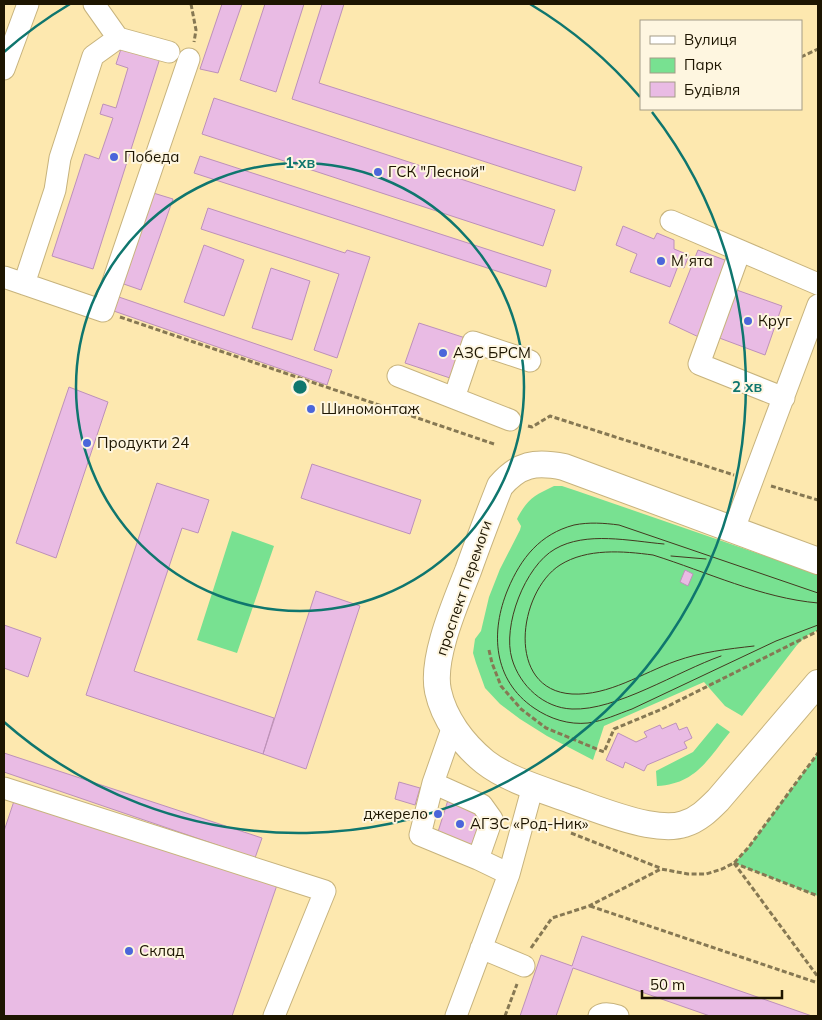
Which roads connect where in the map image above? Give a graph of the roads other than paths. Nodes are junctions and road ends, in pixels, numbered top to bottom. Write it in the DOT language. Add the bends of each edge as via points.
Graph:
graph roads {
  1 [pos="28,4"];
  2 [pos="94,4"];
  3 [pos="118,38"];
  4 [pos="169,52"];
  5 [pos="189,59"];
  6 [pos="4,69"];
  7 [pos="671,221"];
  8 [pos="740,251"];
  9 [pos="4,277"];
  10 [pos="24,284"];
  11 [pos="818,284"];
  12 [pos="818,305"];
  13 [pos="530,360"];
  14 [pos="398,376"];
  15 [pos="454,398"];
  16 [pos="784,398"];
  17 [pos="510,420"];
  18 [pos="734,529"];
  19 [pos="818,561"];
  20 [pos="818,683"];
  21 [pos="453,726"];
  22 [pos="433,783"];
  23 [pos="533,786"];
  24 [pos="4,788"];
  25 [pos="478,859"];
  26 [pos="509,874"];
  27 [pos="481,948"];
  28 [pos="524,966"];
  29 [pos="274,1016"];
  30 [pos="456,1016"];
  31 [pos="599,1016"];
  32 [pos="618,1016"];
  1 -- 6 [label="street"];
  2 -- 3 [label="street"];
  3 -- 4 [label="street"];
  3 -- 10 [label="street" via="92,56 60,158 55,190"];
  5 -- 10 [label="street" via="103,311"];
  7 -- 8 [label="street"];
  8 -- 11 [label="street"];
  8 -- 16 [label="street" via="699,364"];
  9 -- 10 [label="street"];
  12 -- 16 [label="street"];
  13 -- 15 [label="street" via="473,342"];
  14 -- 15 [label="street"];
  15 -- 17 [label="street"];
  16 -- 18 [label="street"];
  18 -- 19 [label="main road, проспект Перемоги"];
  18 -- 21 [label="main road, проспект Перемоги" via="564,467 546,463 511,473 500,486 440,653 436,671 438,690"];
  20 -- 23 [label="main road, проспект Перемоги" via="718,800 704,813 684,824 646,824"];
  21 -- 22 [label="street"];
  21 -- 23 [label="main road, проспект Перемоги" via="469,748 487,763"];
  22 -- 25 [label="street" via="482,805 492,819"];
  22 -- 25 [label="street" via="420,835"];
  23 -- 26 [label="street"];
  24 -- 29 [label="street" via="325,891"];
  25 -- 26 [label="street"];
  26 -- 27 [label="street"];
  27 -- 28 [label="street"];
  27 -- 30 [label="street"];
  31 -- 32 [label="street"];
}
